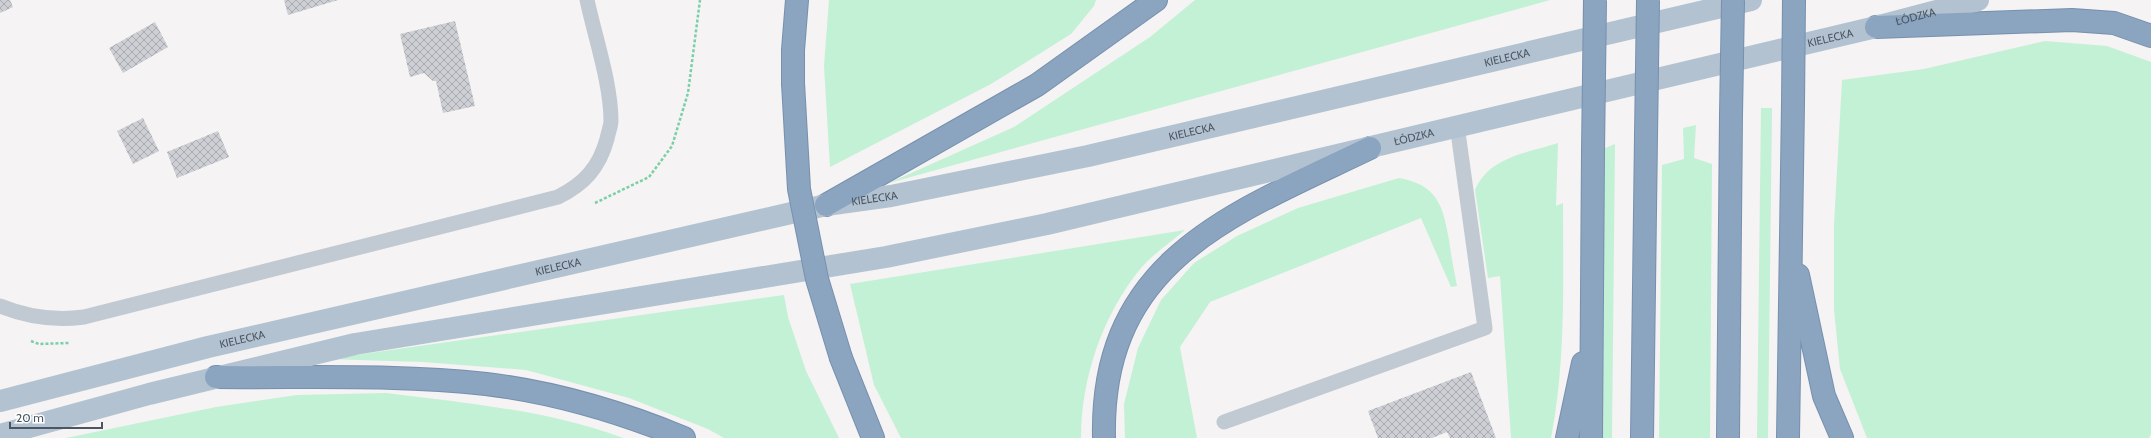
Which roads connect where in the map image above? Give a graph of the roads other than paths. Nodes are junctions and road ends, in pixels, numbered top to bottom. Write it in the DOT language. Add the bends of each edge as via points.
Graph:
graph roads {
  1 [pos="587,0"];
  2 [pos="797,0"];
  3 [pos="1595,0"];
  4 [pos="1648,0"];
  5 [pos="1733,0"];
  6 [pos="1751,0"];
  7 [pos="1794,0"];
  8 [pos="1978,0"];
  9 [pos="1147,3"];
  10 [pos="1876,27"];
  11 [pos="2151,36"];
  12 [pos="1457,125"];
  13 [pos="1370,148"];
  14 [pos="826,204"];
  15 [pos="1790,236"];
  16 [pos="0,306"];
  17 [pos="1592,318"];
  18 [pos="216,377"];
  19 [pos="0,401"];
  20 [pos="1224,422"];
  21 [pos="0,435"];
  22 [pos="684,438"];
  23 [pos="873,438"];
  24 [pos="1104,438"];
  25 [pos="1567,438"];
  26 [pos="1591,438"];
  27 [pos="1642,438"];
  28 [pos="1728,438"];
  29 [pos="1788,438"];
  30 [pos="1842,438"];
  1 -- 16 [label="lane" via="611,122 604,151 592,173 575,189 558,198 84,317 51,319"];
  2 -- 23 [label="highway, bridge" via="792,83 799,189 817,279 841,358"];
  3 -- 17 [label="highway, bridge"];
  4 -- 27 [label="highway, bridge"];
  5 -- 28 [label="highway, bridge"];
  6 -- 14 [label="main road, KIELECKA" via="1088,156 891,196"];
  7 -- 15 [label="highway, bridge"];
  8 -- 10 [label="main road, ŁÓDZKA"];
  9 -- 14 [label="highway" via="1037,85"];
  10 -- 11 [label="highway" via="2072,20 2114,23"];
  10 -- 12 [label="main road, KIELECKA"];
  12 -- 13 [label="main road, ŁÓDZKA"];
  12 -- 20 [label="lane" via="1485,328"];
  13 -- 18 [label="main road" via="958,243 355,344"];
  13 -- 24 [label="highway" via="1260,201 1184,249 1161,271 1129,316 1111,361 1105,391"];
  14 -- 19 [label="main road, KIELECKA" via="208,347"];
  15 -- 29 [label="highway"];
  15 -- 30 [label="highway" via="1824,396"];
  17 -- 25 [label="highway"];
  17 -- 26 [label="highway"];
  18 -- 21 [label="main road"];
  18 -- 22 [label="highway" via="390,378 486,384 536,392 620,413"];
}
